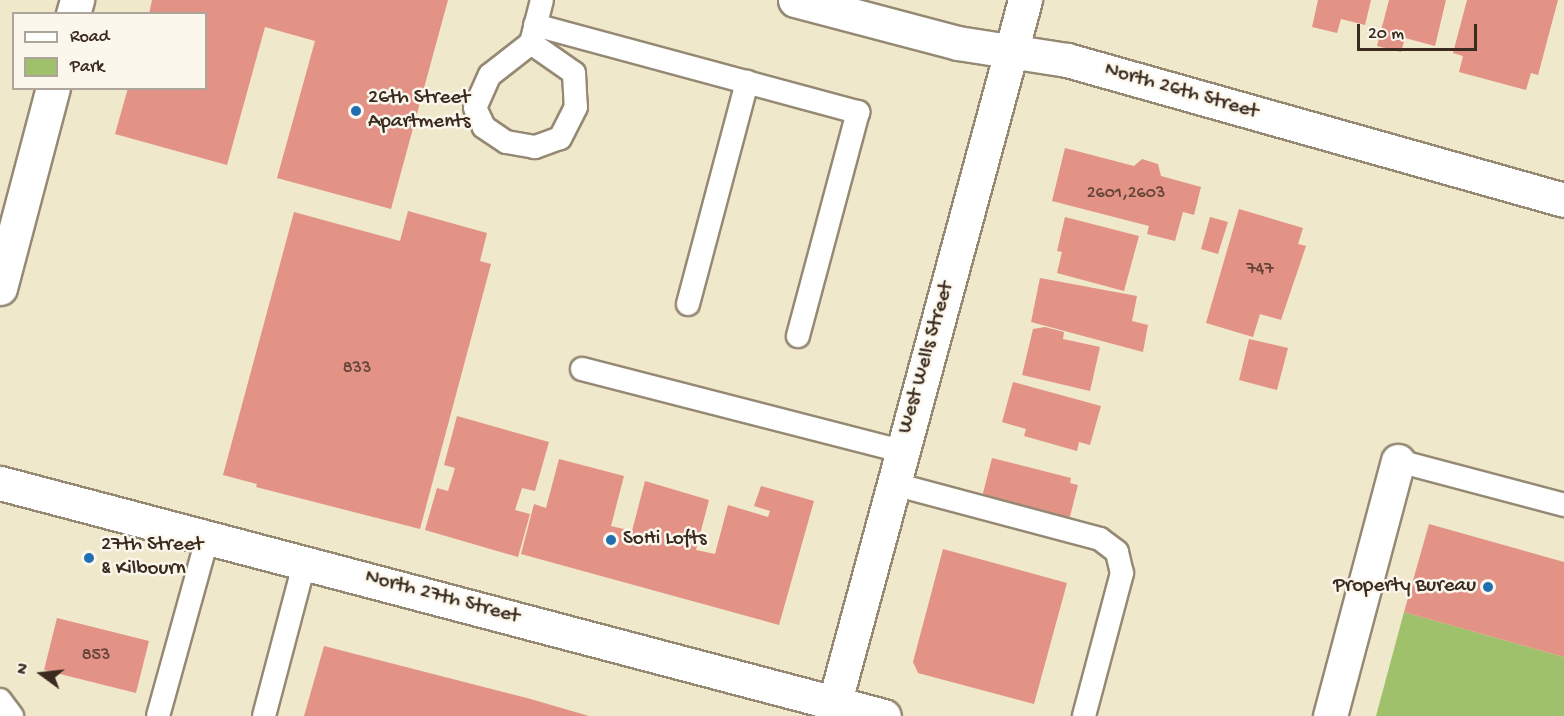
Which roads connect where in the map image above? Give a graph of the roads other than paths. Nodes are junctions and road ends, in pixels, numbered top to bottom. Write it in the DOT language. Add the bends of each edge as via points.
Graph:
graph roads {
  1 [pos="542,0"];
  2 [pos="795,0"];
  3 [pos="1025,0"];
  4 [pos="533,34"];
  5 [pos="1013,51"];
  6 [pos="747,82"];
  7 [pos="52,90"];
  8 [pos="1564,200"];
  9 [pos="0,288"];
  10 [pos="688,304"];
  11 [pos="798,336"];
  12 [pos="582,369"];
  13 [pos="902,451"];
  14 [pos="1398,461"];
  15 [pos="0,483"];
  16 [pos="894,484"];
  17 [pos="1564,506"];
  18 [pos="208,536"];
  19 [pos="305,561"];
  20 [pos="0,700"];
  21 [pos="833,709"];
  22 [pos="12,716"];
  23 [pos="158,716"];
  24 [pos="264,716"];
  25 [pos="884,716"];
  26 [pos="1084,716"];
  27 [pos="1330,716"];
  1 -- 4 [label="lane"];
  2 -- 5 [label="street, North 26th Street" via="958,43"];
  3 -- 5 [label="street, West Wells Street"];
  4 -- 4 [label="lane" via="489,75 475,108 484,127 506,142 535,147 560,138 576,107 574,73"];
  4 -- 6 [label="lane"];
  5 -- 8 [label="street, North 26th Street" via="1067,60"];
  5 -- 13 [label="street, West Wells Street"];
  6 -- 10 [label="lane"];
  6 -- 11 [label="lane" via="858,112"];
  7 -- 9 [label="street"];
  12 -- 13 [label="lane"];
  13 -- 16 [label="street, West Wells Street"];
  14 -- 17 [label="lane"];
  14 -- 27 [label="street"];
  15 -- 18 [label="street, North 27th Street"];
  16 -- 21 [label="street, West Wells Street"];
  16 -- 26 [label="lane" via="1100,539 1117,552 1122,573"];
  18 -- 19 [label="street, North 27th Street"];
  18 -- 23 [label="lane"];
  19 -- 21 [label="street, North 27th Street"];
  19 -- 24 [label="lane"];
  20 -- 22 [label="lane"];
  21 -- 25 [label="street, North 27th Street"];
}
